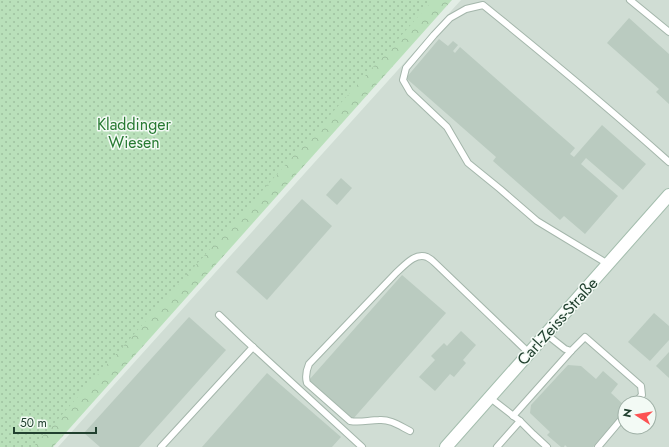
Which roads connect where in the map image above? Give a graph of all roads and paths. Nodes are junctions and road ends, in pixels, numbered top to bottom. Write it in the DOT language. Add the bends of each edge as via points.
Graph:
graph roads {
  1 [pos="630,0"];
  2 [pos="669,32"];
  3 [pos="669,162"];
  4 [pos="669,195"];
  5 [pos="608,264"];
  6 [pos="219,315"];
  7 [pos="546,334"];
  8 [pos="253,347"];
  9 [pos="571,351"];
  10 [pos="529,353"];
  11 [pos="642,395"];
  12 [pos="490,398"];
  13 [pos="513,416"];
  14 [pos="520,421"];
  15 [pos="617,424"];
  16 [pos="410,431"];
  17 [pos="161,447"];
  18 [pos="362,447"];
  19 [pos="446,447"];
  20 [pos="497,447"];
  21 [pos="547,447"];
  22 [pos="598,447"];
  1 -- 2 [label="lane"];
  3 -- 5 [label="lane" via="561,68 483,5 466,9 450,18 406,68 403,80 410,92 447,127 468,163 537,221"];
  4 -- 5 [label="main road, Carl-Zeiss-Straße"];
  5 -- 7 [label="main road, Carl-Zeiss-Straße"];
  6 -- 8 [label="lane"];
  7 -- 9 [label="lane"];
  7 -- 10 [label="main road, Carl-Zeiss-Straße"];
  8 -- 17 [label="lane"];
  8 -- 18 [label="lane"];
  9 -- 11 [label="lane" via="585,336 641,386"];
  9 -- 13 [label="lane"];
  10 -- 12 [label="main road, Carl-Zeiss-Straße"];
  10 -- 16 [label="lane" via="435,263 427,257 411,259 309,364 305,376 308,383 350,421 381,420 393,422"];
  12 -- 13 [label="lane"];
  12 -- 19 [label="main road, Carl-Zeiss-Straße"];
  13 -- 14 [label="lane"];
  14 -- 20 [label="lane"];
  14 -- 21 [label="lane"];
  15 -- 22 [label="lane"];
}
